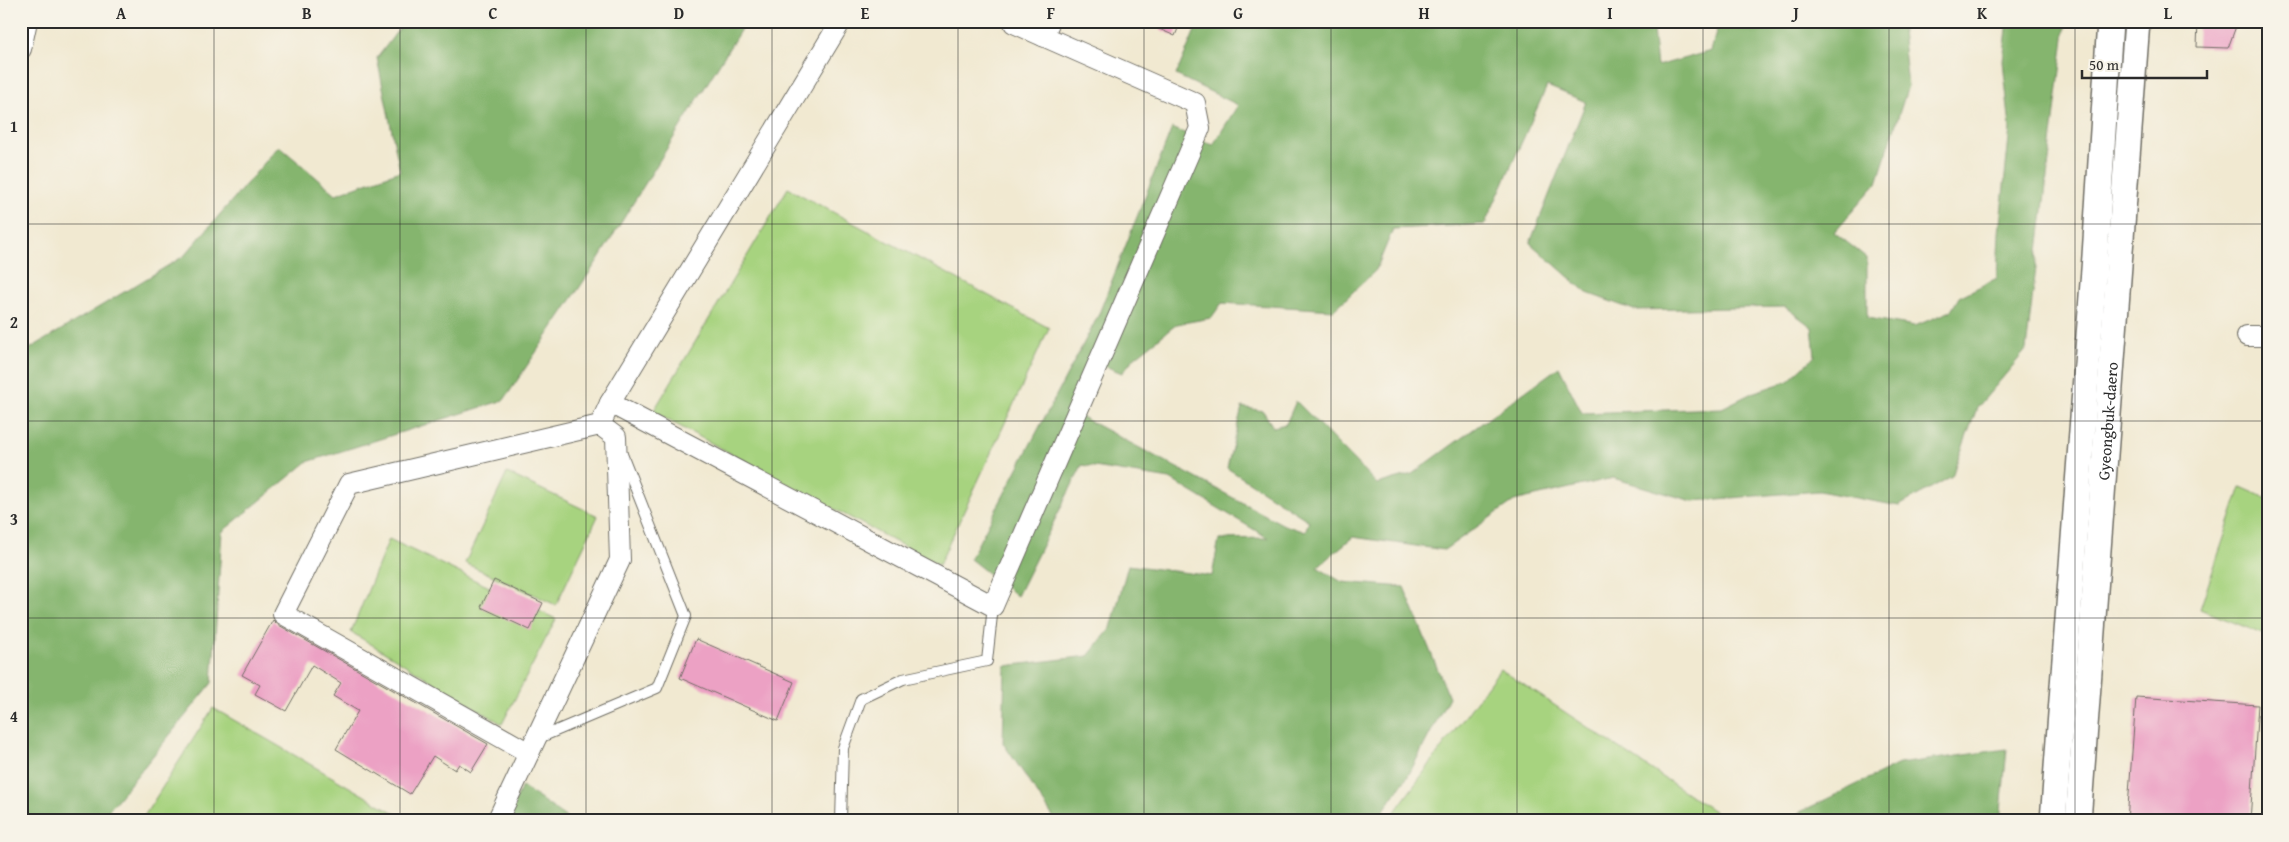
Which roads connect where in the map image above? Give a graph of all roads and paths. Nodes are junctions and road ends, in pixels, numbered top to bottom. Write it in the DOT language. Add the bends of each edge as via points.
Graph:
graph roads {
  1 [pos="27,21"];
  2 [pos="841,21"];
  3 [pos="2110,21"];
  4 [pos="2137,21"];
  5 [pos="1013,22"];
  6 [pos="1046,29"];
  7 [pos="21,50"];
  8 [pos="2247,336"];
  9 [pos="2268,336"];
  10 [pos="610,404"];
  11 [pos="600,425"];
  12 [pos="616,437"];
  13 [pos="993,606"];
  14 [pos="532,746"];
  15 [pos="497,821"];
  16 [pos="841,821"];
  17 [pos="2053,821"];
  18 [pos="2078,821"];
  1 -- 7 [label="street"];
  2 -- 10 [label="street"];
  3 -- 17 [label="street, Gyeongbuk-daero"];
  4 -- 18 [label="street, Gyeongbuk-daero"];
  5 -- 6 [label="street"];
  6 -- 13 [label="street" via="1195,103 1200,128"];
  8 -- 9 [label="street"];
  10 -- 11 [label="street"];
  10 -- 13 [label="street"];
  11 -- 12 [label="street"];
  11 -- 14 [label="street" via="349,484 282,614"];
  12 -- 14 [label="street" via="620,560"];
  12 -- 14 [label="lane" via="686,616 657,688"];
  13 -- 16 [label="lane" via="987,661 903,679 861,699 843,748"];
  14 -- 15 [label="street"];
}
